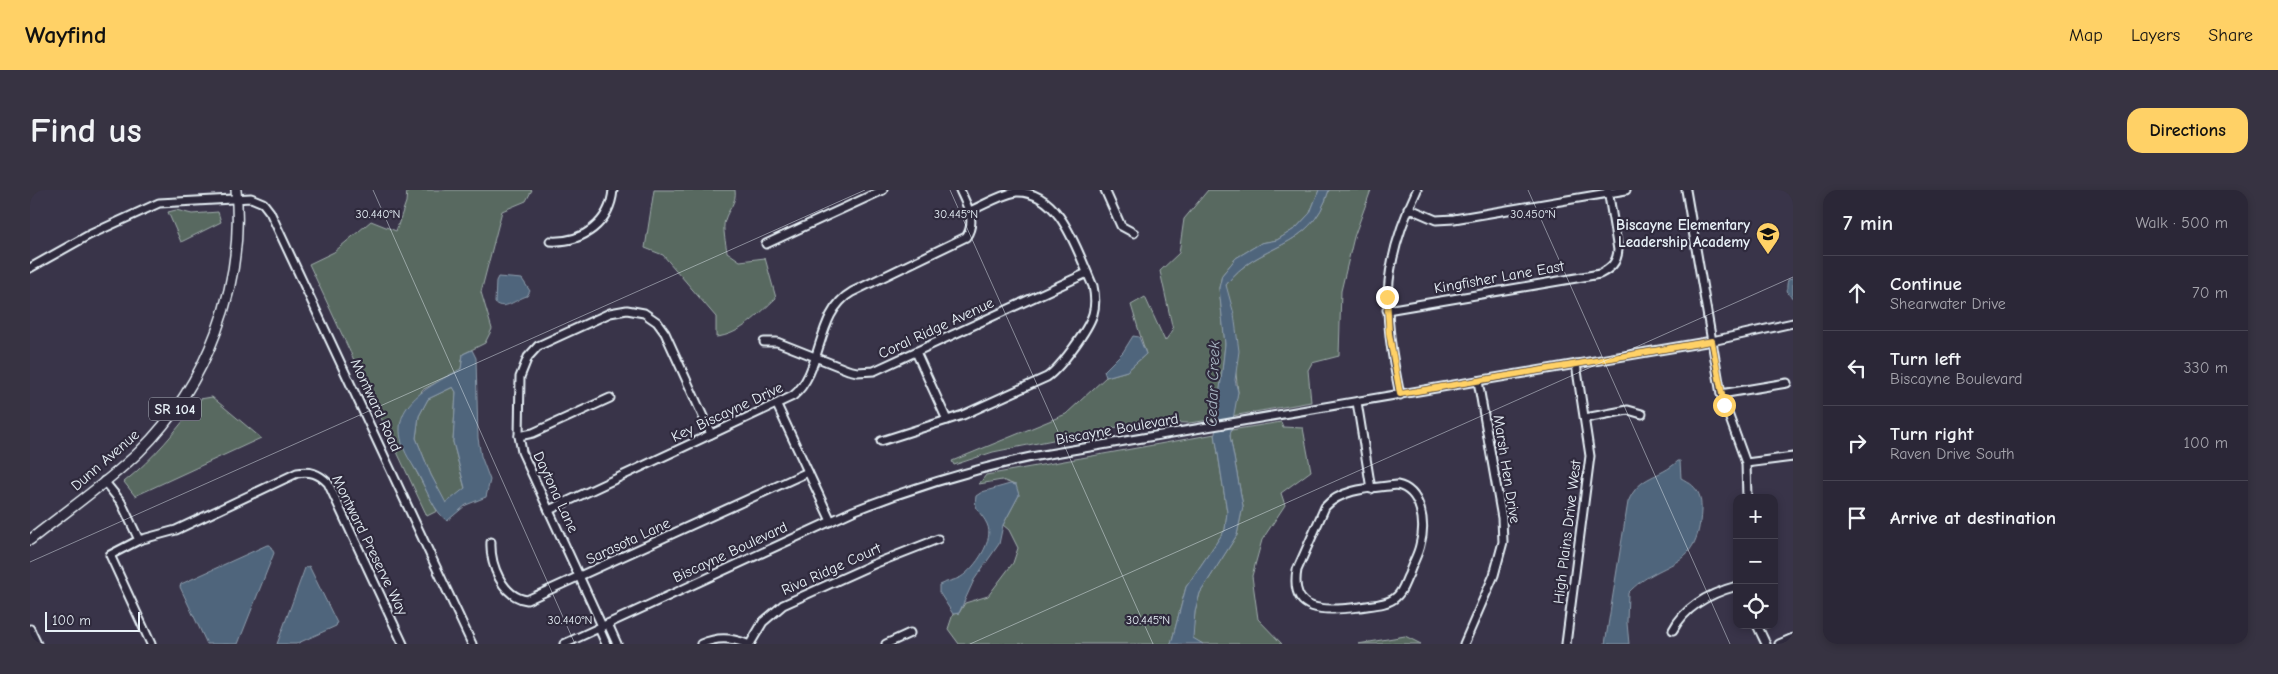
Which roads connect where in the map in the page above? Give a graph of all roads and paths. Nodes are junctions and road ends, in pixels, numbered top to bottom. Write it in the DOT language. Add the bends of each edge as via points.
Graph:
graph roads {
  1 [pos="613,190"];
  2 [pos="883,190"];
  3 [pos="960,190"];
  4 [pos="1105,190"];
  5 [pos="1417,190"];
  6 [pos="1626,190"];
  7 [pos="1686,190"];
  8 [pos="1608,192"];
  9 [pos="237,194"];
  10 [pos="1408,208"];
  11 [pos="970,211"];
  12 [pos="1134,233"];
  13 [pos="550,241"];
  14 [pos="766,244"];
  15 [pos="30,268"];
  16 [pos="1087,273"];
  17 [pos="1387,310"];
  18 [pos="1793,323"];
  19 [pos="1712,341"];
  20 [pos="764,342"];
  21 [pos="916,352"];
  22 [pos="816,356"];
  23 [pos="1576,364"];
  24 [pos="1478,381"];
  25 [pos="1787,383"];
  26 [pos="1400,394"];
  27 [pos="1721,394"];
  28 [pos="610,398"];
  29 [pos="1356,402"];
  30 [pos="777,405"];
  31 [pos="1642,414"];
  32 [pos="1585,418"];
  33 [pos="947,420"];
  34 [pos="711,434"];
  35 [pos="518,436"];
  36 [pos="881,441"];
  37 [pos="1793,457"];
  38 [pos="1746,463"];
  39 [pos="808,472"];
  40 [pos="104,481"];
  41 [pos="1370,489"];
  42 [pos="1748,494"];
  43 [pos="549,510"];
  44 [pos="831,521"];
  45 [pos="938,539"];
  46 [pos="30,540"];
  47 [pos="139,540"];
  48 [pos="491,542"];
  49 [pos="580,578"];
  50 [pos="1733,587"];
  51 [pos="603,626"];
  52 [pos="30,629"];
  53 [pos="1760,629"];
  54 [pos="1673,630"];
  55 [pos="910,633"];
  56 [pos="1793,638"];
  57 [pos="37,644"];
  58 [pos="151,644"];
  59 [pos="403,644"];
  60 [pos="472,644"];
  61 [pos="564,644"];
  62 [pos="606,644"];
  63 [pos="617,644"];
  64 [pos="701,644"];
  65 [pos="748,644"];
  66 [pos="886,644"];
  67 [pos="1464,644"];
  68 [pos="1566,644"];
  69 [pos="1766,644"];
  70 [pos="1779,644"];
  1 -- 13 [label="street" via="606,215 595,228 570,240"];
  2 -- 14 [label="street"];
  3 -- 11 [label="street"];
  4 -- 12 [label="street" via="1121,226"];
  5 -- 10 [label="street"];
  6 -- 8 [label="street"];
  7 -- 19 [label="street"];
  8 -- 10 [label="street" via="1454,219 1436,220"];
  8 -- 17 [label="street, Kingfisher Lane East" via="1618,250 1613,265 1600,274"];
  9 -- 15 [label="street, Montward Road" via="159,203 89,235"];
  9 -- 40 [label="main road, Dunn Avenue / SR 104" via="233,269 224,311 208,354 163,426 135,456"];
  9 -- 60 [label="street, Montward Road" via="258,200 270,212"];
  10 -- 17 [label="street" via="1392,255"];
  11 -- 16 [label="street" via="1008,194 1029,192 1045,198 1060,214"];
  11 -- 22 [label="street, Key Biscayne Drive" via="970,231 960,242 845,296 833,311"];
  16 -- 21 [label="street, Coral Ridge Avenue"];
  16 -- 33 [label="street" via="1093,286 1095,305 1090,321 1053,373"];
  17 -- 26 [label="street"];
  18 -- 19 [label="street, Biscayne Boulevard"];
  19 -- 23 [label="street, Biscayne Boulevard"];
  19 -- 27 [label="street"];
  20 -- 22 [label="street, Coral Ridge Avenue" via="777,342"];
  21 -- 22 [label="street, Coral Ridge Avenue" via="866,372 848,370"];
  21 -- 33 [label="street"];
  22 -- 30 [label="street, Key Biscayne Drive" via="803,386"];
  23 -- 24 [label="street, Biscayne Boulevard"];
  23 -- 32 [label="street, High Plains Drive West"];
  24 -- 26 [label="street, Biscayne Boulevard"];
  24 -- 67 [label="street, Marsh Hen Drive" via="1502,518 1503,542 1498,564"];
  25 -- 27 [label="street"];
  26 -- 29 [label="street, Biscayne Boulevard"];
  27 -- 38 [label="street"];
  28 -- 35 [label="street" via="533,433"];
  29 -- 41 [label="street"];
  29 -- 44 [label="street, Biscayne Boulevard" via="1031,457 973,470 895,494"];
  30 -- 34 [label="street, Key Biscayne Drive"];
  30 -- 39 [label="street"];
  31 -- 32 [label="street" via="1628,410"];
  32 -- 68 [label="street, High Plains Drive West" via="1590,467"];
  33 -- 36 [label="street"];
  34 -- 35 [label="street, Daytona Lane" via="657,322 644,313 627,310 610,313 538,346 524,364 520,377"];
  34 -- 43 [label="street, Key Biscayne Drive"];
  35 -- 43 [label="street, Daytona Lane"];
  37 -- 38 [label="street"];
  38 -- 42 [label="street"];
  39 -- 44 [label="street"];
  39 -- 49 [label="street, Sarasota Lane"];
  40 -- 46 [label="main road, Dunn Avenue / SR 104"];
  40 -- 47 [label="street" via="121,502"];
  41 -- 41 [label="street" via="1397,485 1411,490 1418,503 1422,537 1409,574 1396,598 1384,603 1330,610 1314,608 1302,600 1295,578 1325,507 1338,496"];
  43 -- 49 [label="street, Daytona Lane"];
  44 -- 51 [label="street, Biscayne Boulevard"];
  45 -- 65 [label="street, Riva Ridge Court" via="784,605 763,622"];
  47 -- 58 [label="street, Montward Preserve Way" via="110,555"];
  47 -- 59 [label="street, Montward Preserve Way" via="176,530 297,473 320,475 328,482"];
  48 -- 49 [label="street, Sarasota Lane" via="490,556 506,591 518,599 534,599"];
  49 -- 51 [label="street, Daytona Lane"];
  50 -- 54 [label="street" via="1701,601 1680,617"];
  51 -- 61 [label="street, Biscayne Boulevard"];
  51 -- 62 [label="street"];
  51 -- 63 [label="street, Daytona Lane"];
  52 -- 57 [label="street"];
  53 -- 69 [label="street"];
  55 -- 66 [label="street"];
  56 -- 70 [label="street"];
  64 -- 65 [label="street" via="717,638 729,638"];
}
